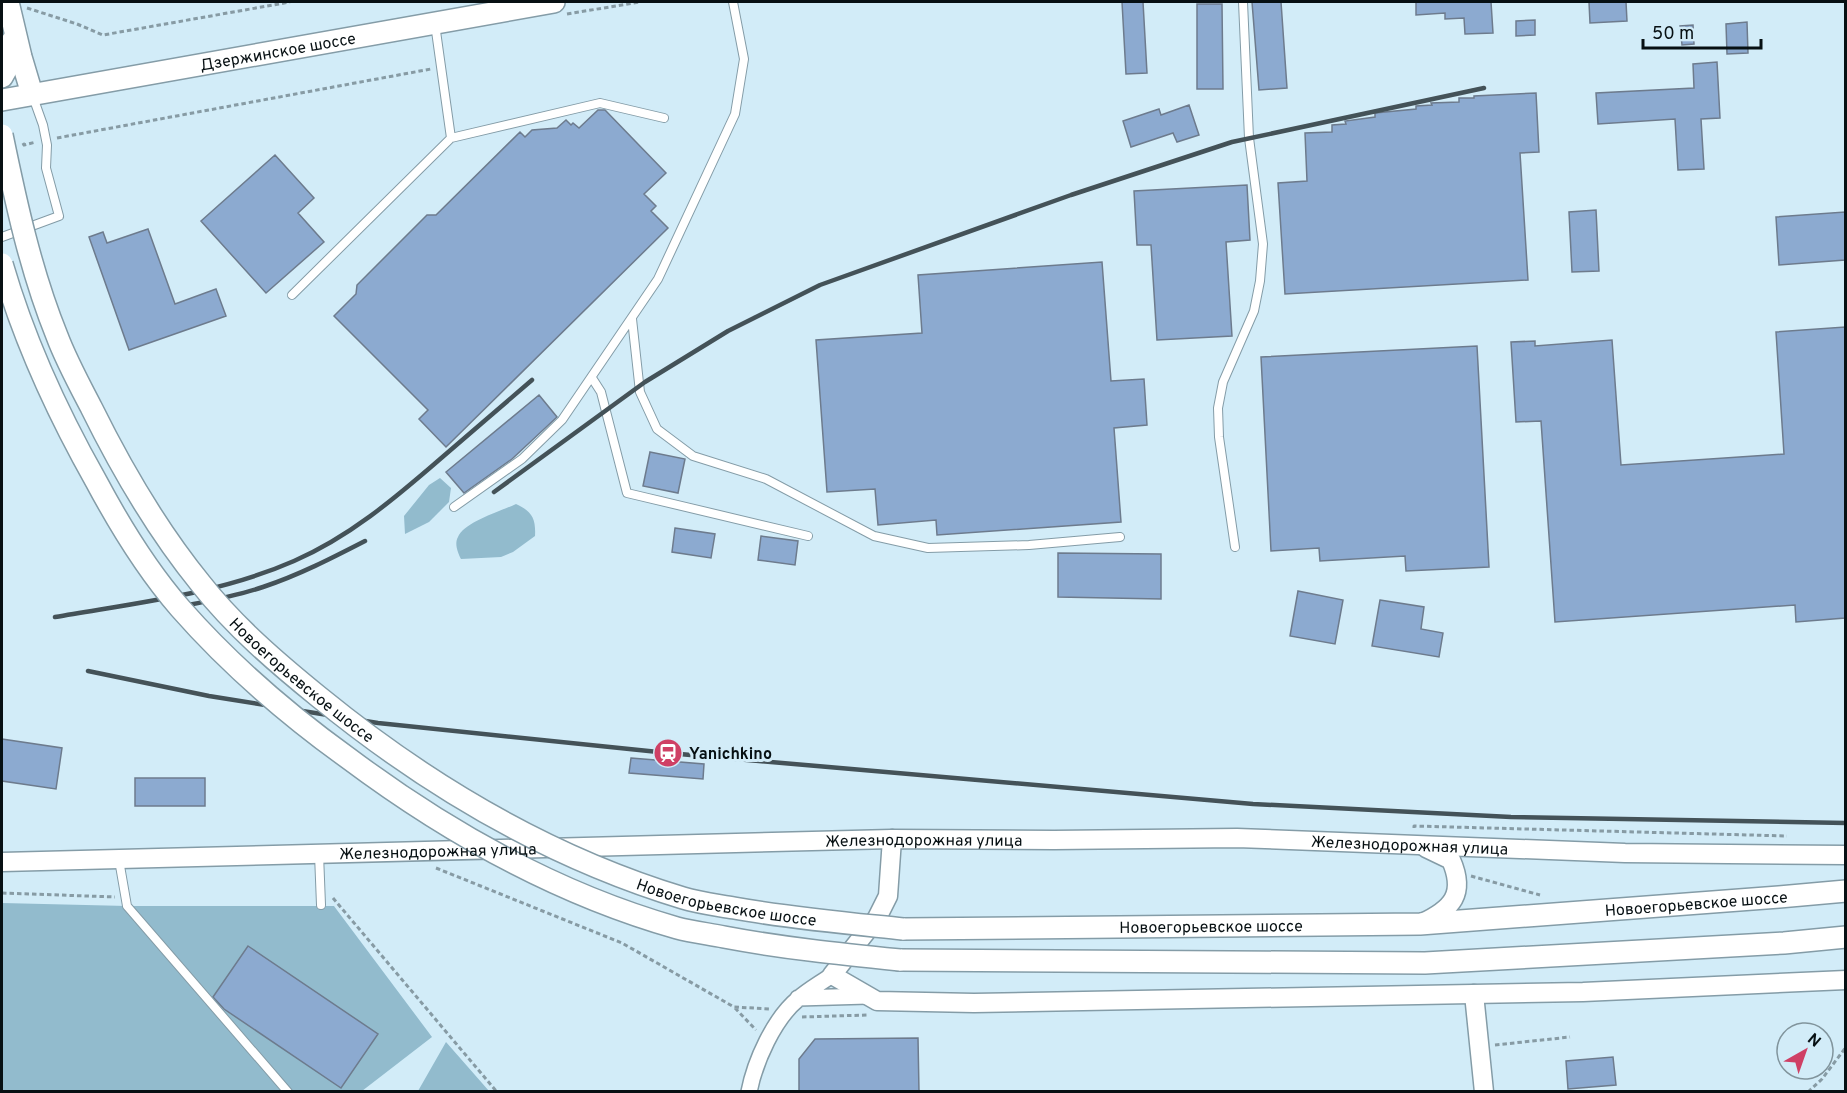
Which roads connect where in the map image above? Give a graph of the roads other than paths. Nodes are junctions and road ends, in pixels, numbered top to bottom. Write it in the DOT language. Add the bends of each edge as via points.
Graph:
graph roads {
  1 [pos="554,2"];
  2 [pos="733,2"];
  3 [pos="1243,2"];
  4 [pos="529,4"];
  5 [pos="15,7"];
  6 [pos="434,22"];
  7 [pos="2,77"];
  8 [pos="32,94"];
  9 [pos="2,100"];
  10 [pos="664,118"];
  11 [pos="10,136"];
  12 [pos="451,138"];
  13 [pos="2,237"];
  14 [pos="2,264"];
  15 [pos="292,295"];
  16 [pos="632,319"];
  17 [pos="592,378"];
  18 [pos="454,507"];
  19 [pos="808,536"];
  20 [pos="1120,537"];
  21 [pos="1235,547"];
  22 [pos="892,838"];
  23 [pos="1416,844"];
  24 [pos="319,852"];
  25 [pos="1845,855"];
  26 [pos="119,860"];
  27 [pos="2,862"];
  28 [pos="1845,891"];
  29 [pos="321,905"];
  30 [pos="1420,924"];
  31 [pos="1845,937"];
  32 [pos="832,975"];
  33 [pos="1845,980"];
  34 [pos="1474,994"];
  35 [pos="868,996"];
  36 [pos="798,998"];
  37 [pos="288,1092"];
  38 [pos="749,1092"];
  39 [pos="1484,1092"];
  1 -- 4 [label="main road, Дзержинское шоссе"];
  2 -- 16 [label="lane" via="744,59 735,114 658,279"];
  3 -- 21 [label="lane" via="1249,138 1263,244 1254,311 1223,382 1218,408"];
  4 -- 6 [label="main road, Дзержинское шоссе"];
  5 -- 7 [label="main road" via="13,52"];
  5 -- 8 [label="main road" via="21,57"];
  6 -- 8 [label="main road, Дзержинское шоссе"];
  6 -- 12 [label="lane"];
  8 -- 9 [label="main road, Дзержинское шоссе"];
  8 -- 13 [label="lane" via="46,140 46,168 59,216"];
  10 -- 12 [label="lane" via="600,103"];
  11 -- 30 [label="main road, Новоегорьевское шоссе, bridge" via="27,245 57,336 109,444 160,529 203,587 286,670 336,711 482,812 617,875 686,899 759,912 903,929"];
  12 -- 15 [label="lane"];
  14 -- 31 [label="main road, Новоегорьевское шоссе, bridge" via="30,348 113,513 179,607 218,649 317,736 415,806 466,839 606,905 678,929 754,943 900,960 1425,963"];
  16 -- 17 [label="lane"];
  16 -- 20 [label="lane" via="644,402 657,429 693,456 766,479 874,536 928,548"];
  17 -- 18 [label="lane" via="562,420 522,459"];
  17 -- 19 [label="lane" via="601,392 627,493"];
  22 -- 23 [label="street, Железнодорожная улица" via="1237,838"];
  22 -- 24 [label="street, Железнодорожная улица"];
  22 -- 32 [label="street" via="888,896 877,918"];
  23 -- 25 [label="street, Железнодорожная улица" via="1625,853"];
  23 -- 30 [label="street" via="1451,860 1458,890 1452,904 1440,915"];
  24 -- 26 [label="street, Железнодорожная улица"];
  24 -- 29 [label="lane"];
  26 -- 27 [label="street, Железнодорожная улица"];
  26 -- 37 [label="lane" via="127,906"];
  28 -- 30 [label="main road, Новоегорьевское шоссе"];
  32 -- 35 [label="street"];
  32 -- 36 [label="street"];
  33 -- 34 [label="street"];
  34 -- 35 [label="street" via="974,1004 877,1001"];
  34 -- 39 [label="street"];
  35 -- 36 [label="street"];
  36 -- 38 [label="street" via="767,1042 753,1072"];
}
